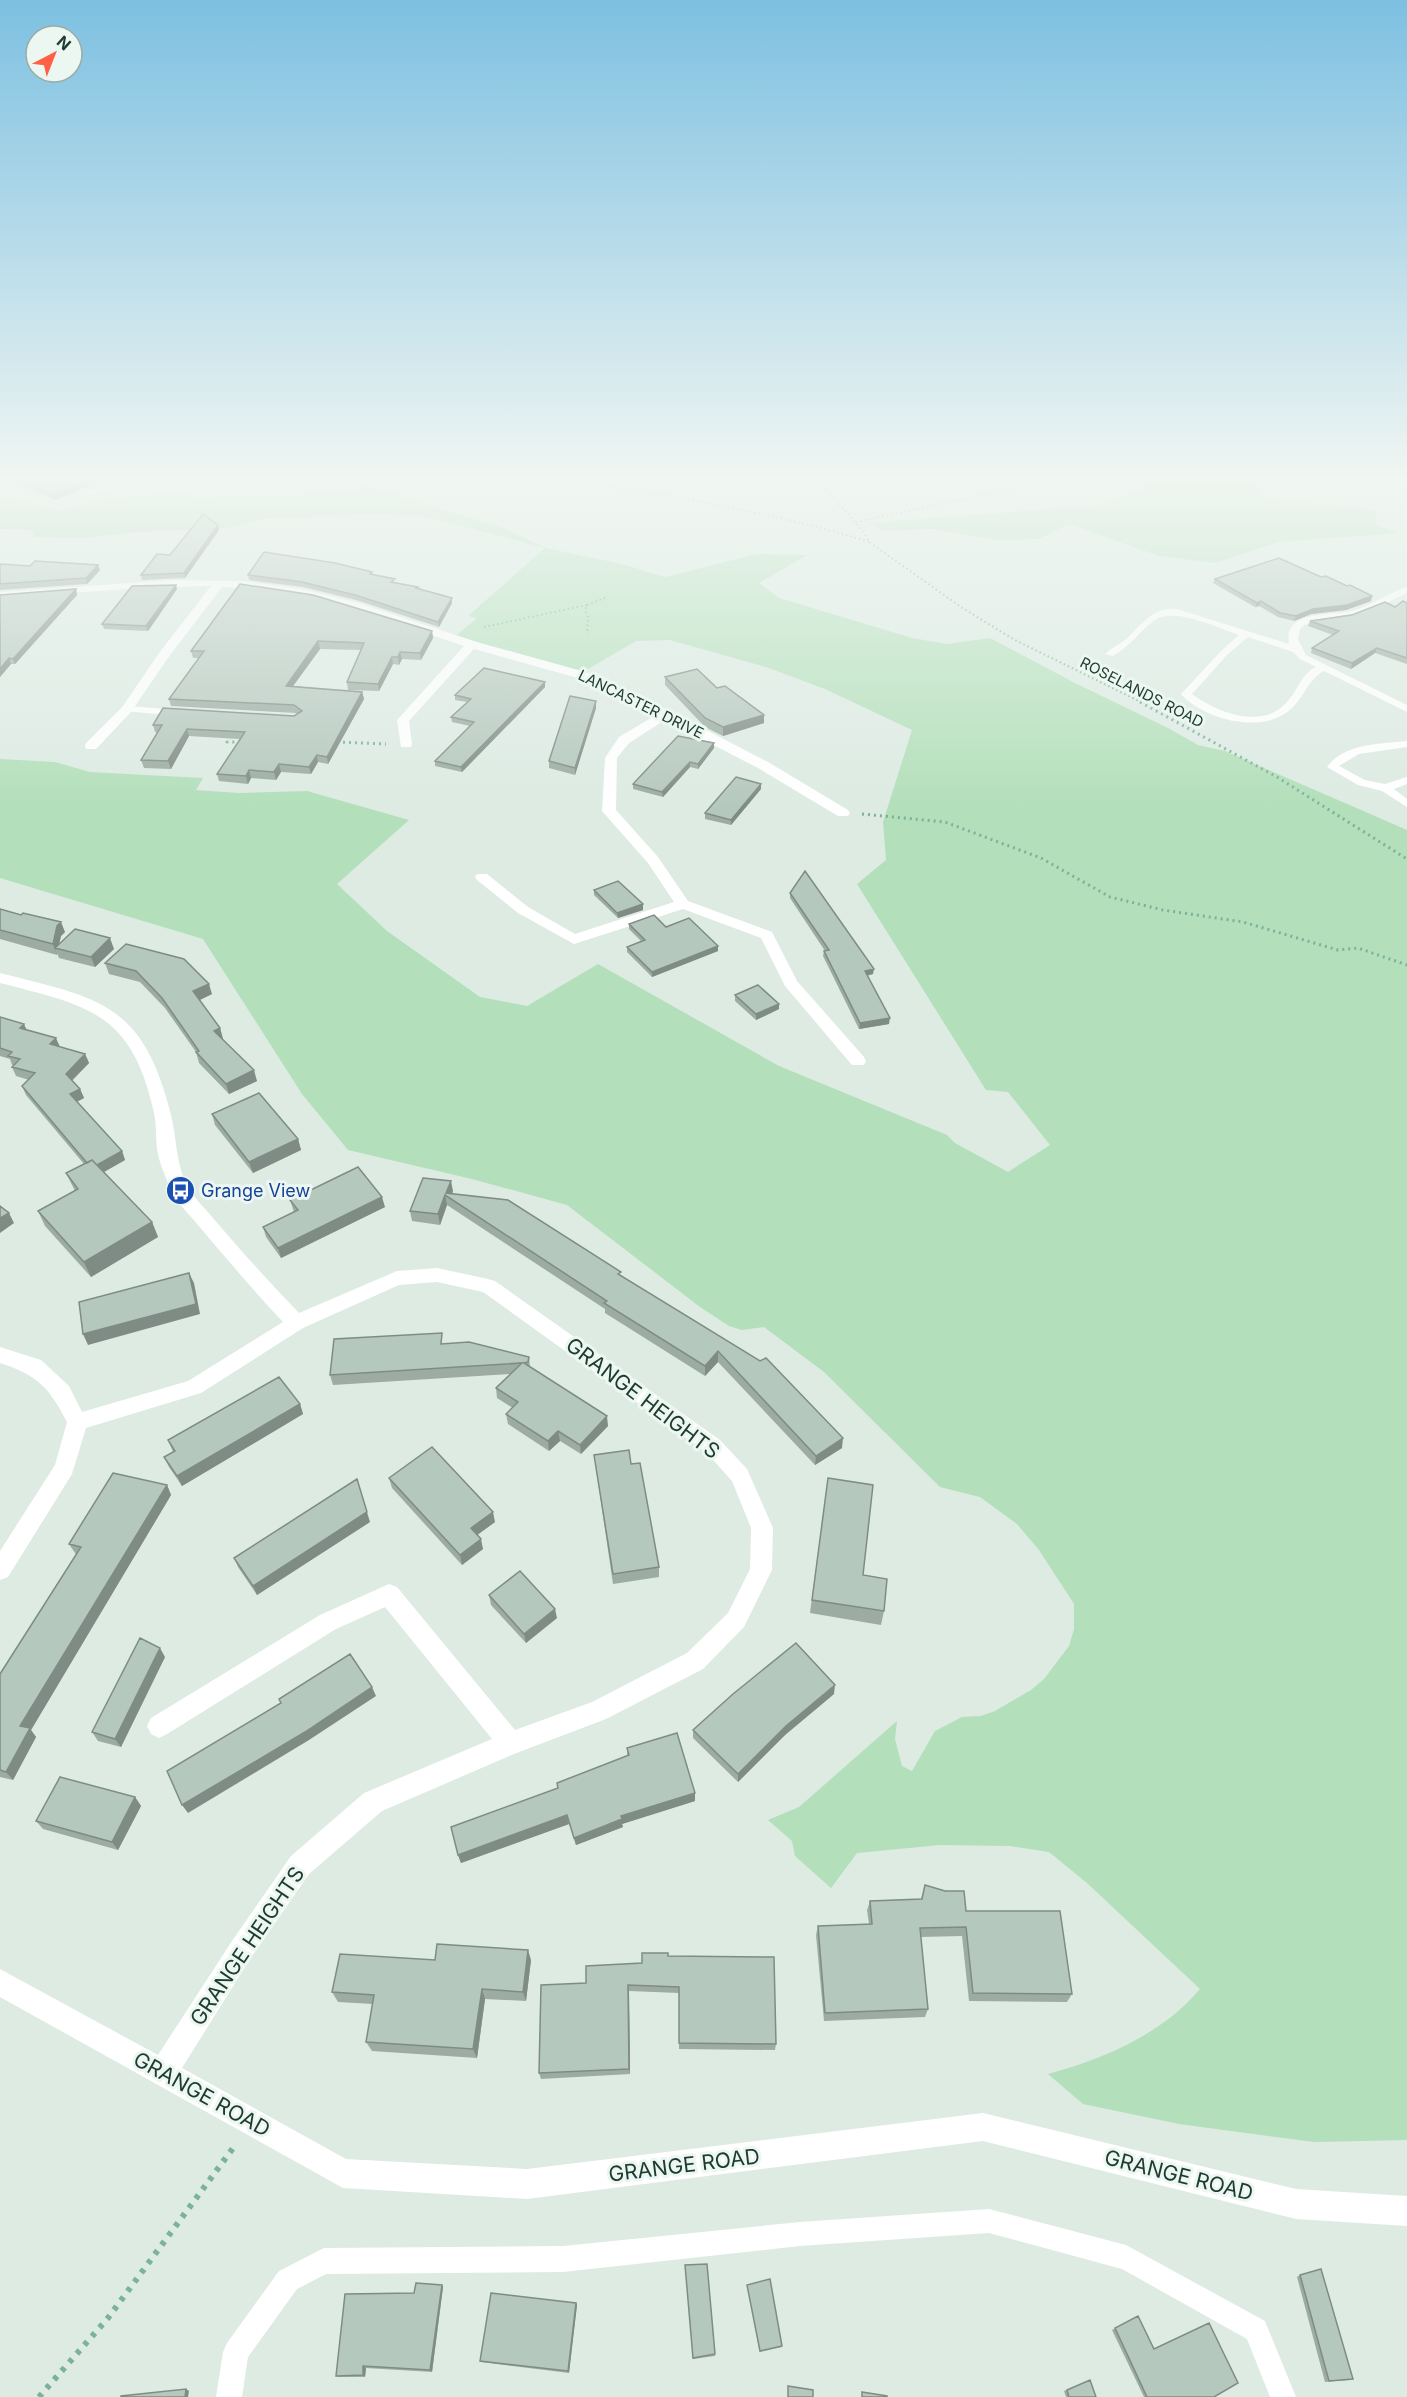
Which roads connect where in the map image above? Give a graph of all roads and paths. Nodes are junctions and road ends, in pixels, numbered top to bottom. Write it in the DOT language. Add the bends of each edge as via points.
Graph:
graph roads {
  1 [pos="110,587"];
  2 [pos="217,587"];
  3 [pos="255,587"];
  4 [pos="931,587"];
  5 [pos="1407,590"];
  6 [pos="0,595"];
  7 [pos="607,597"];
  8 [pos="587,605"];
  9 [pos="587,634"];
  10 [pos="1246,634"];
  11 [pos="456,639"];
  12 [pos="472,645"];
  13 [pos="1294,649"];
  14 [pos="1110,654"];
  15 [pos="1323,668"];
  16 [pos="128,709"];
  17 [pos="1407,709"];
  18 [pos="194,714"];
  19 [pos="666,714"];
  20 [pos="231,733"];
  21 [pos="326,742"];
  22 [pos="249,743"];
  23 [pos="406,744"];
  24 [pos="1407,744"];
  25 [pos="91,746"];
  26 [pos="1407,780"];
  27 [pos="1386,788"];
  28 [pos="1407,804"];
  29 [pos="843,813"];
  30 [pos="1407,859"];
  31 [pos="482,877"];
  32 [pos="683,904"];
  33 [pos="1407,965"];
  34 [pos="0,978"];
  35 [pos="858,1061"];
  36 [pos="296,1323"];
  37 [pos="0,1355"];
  38 [pos="76,1422"];
  39 [pos="0,1570"];
  40 [pos="159,1726"];
  41 [pos="511,1743"];
  42 [pos="0,1982"];
  43 [pos="163,2072"];
  44 [pos="253,2122"];
  45 [pos="1407,2211"];
  46 [pos="39,2397"];
  47 [pos="229,2397"];
  48 [pos="1283,2397"];
  1 -- 6 [label="street, LANCASTER DRIVE"];
  2 -- 16 [label="street"];
  3 -- 11 [label="street, LANCASTER DRIVE" via="334,600"];
  4 -- 30 [label="path, ROSELANDS ROAD" via="1013,639 1145,704 1277,777"];
  5 -- 13 [label="lane" via="1348,615 1301,623 1293,633"];
  7 -- 8 [label="path"];
  8 -- 9 [label="path"];
  8 -- 11 [label="path" via="470,631"];
  10 -- 13 [label="lane"];
  10 -- 14 [label="lane" via="1174,611 1160,612"];
  10 -- 15 [label="lane" via="1186,694 1206,710 1247,720 1274,715 1290,705 1307,676"];
  11 -- 12 [label="street, LANCASTER DRIVE"];
  12 -- 19 [label="street, LANCASTER DRIVE" via="580,673"];
  12 -- 23 [label="street" via="403,720"];
  13 -- 15 [label="lane"];
  15 -- 17 [label="lane"];
  16 -- 18 [label="lane"];
  16 -- 25 [label="street"];
  19 -- 29 [label="street, LANCASTER DRIVE"];
  19 -- 32 [label="street" via="624,740 612,758 609,811 653,860"];
  20 -- 22 [label="path" via="227,742"];
  21 -- 23 [label="path"];
  24 -- 27 [label="lane" via="1358,751 1337,759 1332,767 1362,783"];
  26 -- 27 [label="lane"];
  27 -- 28 [label="lane"];
  29 -- 33 [label="path" via="945,822 1041,858 1110,897 1243,922 1338,950 1358,948"];
  31 -- 32 [label="street" via="523,910 574,939"];
  32 -- 35 [label="street" via="767,935 790,982"];
  34 -- 36 [label="street" via="74,997 108,1014 129,1034 143,1053 163,1116 167,1155 180,1190"];
  36 -- 38 [label="street, GRANGE HEIGHTS" via="194,1387"];
  36 -- 41 [label="street, GRANGE HEIGHTS" via="397,1278 437,1275 488,1286 713,1446 740,1475 762,1528 761,1570 736,1620 695,1661 598,1712"];
  37 -- 38 [label="street" via="34,1366 63,1392"];
  38 -- 39 [label="street" via="65,1468"];
  40 -- 41 [label="street" via="328,1622 389,1594"];
  41 -- 43 [label="street, GRANGE HEIGHTS" via="374,1802 300,1865"];
  42 -- 43 [label="street, GRANGE ROAD"];
  43 -- 44 [label="street, GRANGE ROAD"];
  44 -- 45 [label="street, GRANGE ROAD" via="344,2173 527,2184 983,2127 1296,2204"];
  44 -- 46 [label="path" via="108,2318"];
  47 -- 48 [label="lane" via="236,2352 288,2280 324,2261 563,2259 800,2234 989,2221 1126,2258 1256,2330"];
}
